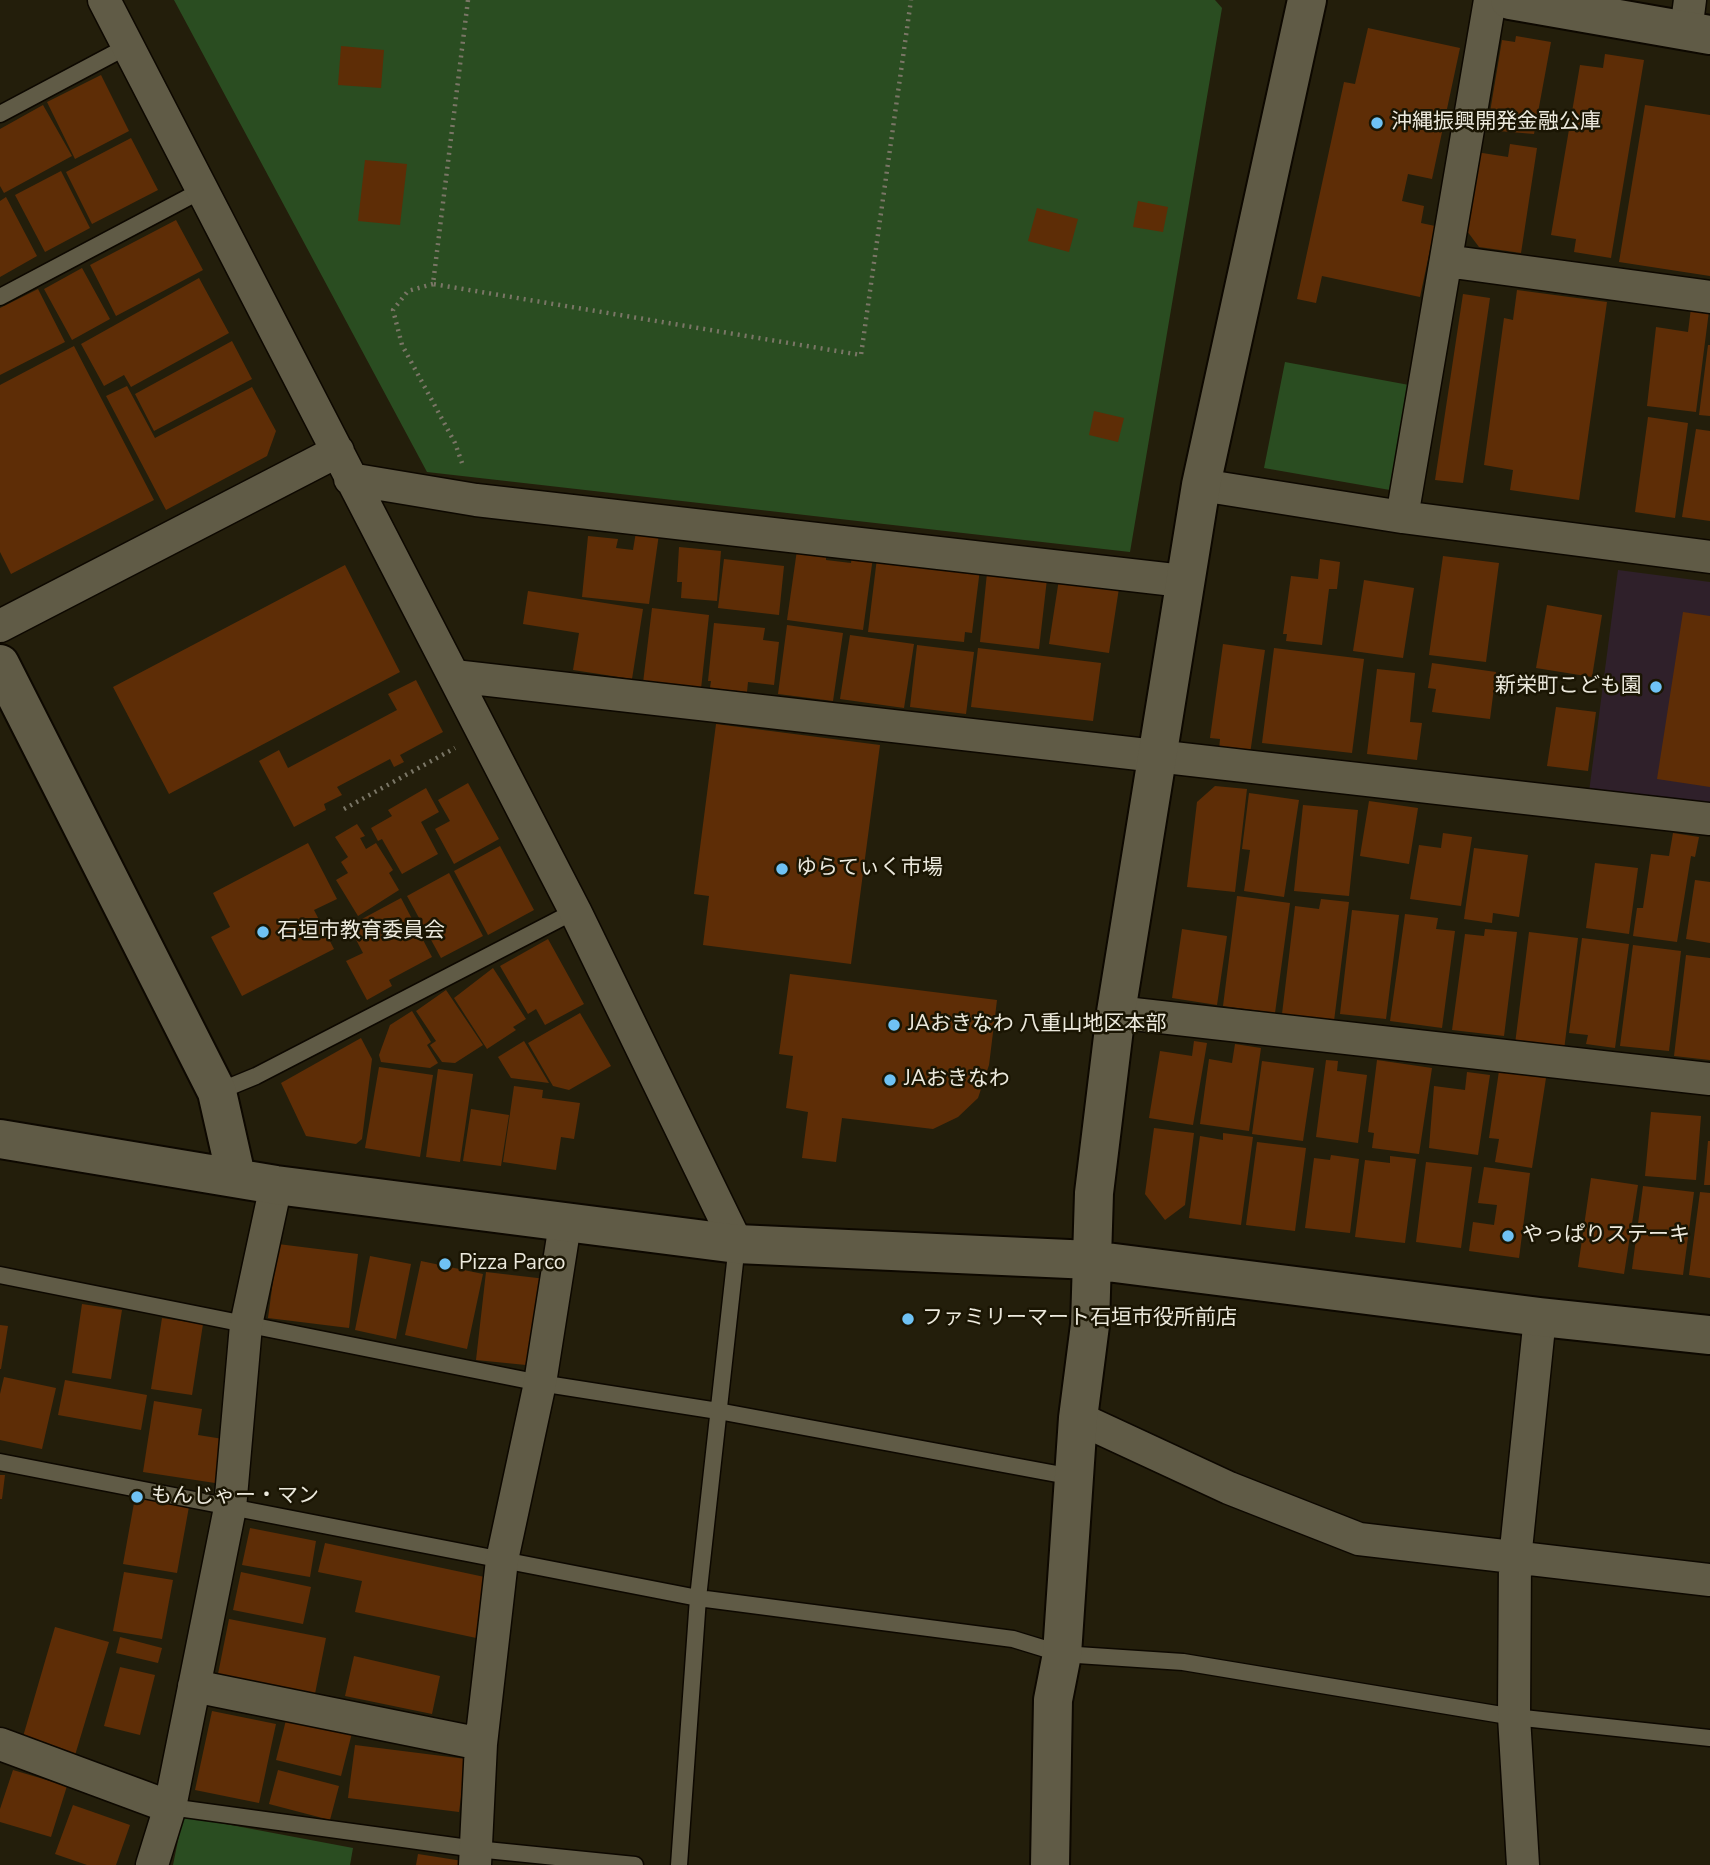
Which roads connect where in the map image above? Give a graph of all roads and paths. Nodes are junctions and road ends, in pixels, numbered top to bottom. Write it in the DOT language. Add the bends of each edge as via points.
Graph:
graph roads {
  1 [pos="104,0"];
  2 [pos="468,0"];
  3 [pos="911,0"];
  4 [pos="1307,0"];
  5 [pos="1490,0"];
  6 [pos="1510,0"];
  7 [pos="1695,22"];
  8 [pos="128,46"];
  9 [pos="0,114"];
  10 [pos="204,189"];
  11 [pos="1446,261"];
  12 [pos="433,284"];
  13 [pos="0,297"];
  14 [pos="1710,297"];
  15 [pos="344,465"];
  16 [pos="1201,485"];
  17 [pos="475,500"];
  18 [pos="1402,517"];
  19 [pos="1710,557"];
  20 [pos="1184,581"];
  21 [pos="0,626"];
  22 [pos="0,664"];
  23 [pos="454,676"];
  24 [pos="484,733"];
  25 [pos="1156,756"];
  26 [pos="344,809"];
  27 [pos="1710,819"];
  28 [pos="575,911"];
  29 [pos="1116,1012"];
  30 [pos="1710,1079"];
  31 [pos="217,1093"];
  32 [pos="0,1139"];
  33 [pos="236,1175"];
  34 [pos="276,1185"];
  35 [pos="565,1224"];
  36 [pos="737,1244"];
  37 [pos="1091,1260"];
  38 [pos="0,1275"];
  39 [pos="1540,1317"];
  40 [pos="246,1325"];
  41 [pos="1710,1335"];
  42 [pos="540,1383"];
  43 [pos="718,1410"];
  44 [pos="1077,1418"];
  45 [pos="0,1462"];
  46 [pos="1073,1477"];
  47 [pos="230,1508"];
  48 [pos="1515,1559"];
  49 [pos="502,1560"];
  50 [pos="1710,1580"];
  51 [pos="698,1598"];
  52 [pos="1062,1654"];
  53 [pos="194,1686"];
  54 [pos="1514,1717"];
  55 [pos="1710,1738"];
  56 [pos="0,1744"];
  57 [pos="481,1744"];
  58 [pos="170,1807"];
  59 [pos="475,1857"];
  60 [pos="152,1865"];
  61 [pos="635,1865"];
  62 [pos="678,1865"];
  63 [pos="1050,1865"];
  64 [pos="1523,1865"];
  1 -- 8 [label="street"];
  2 -- 12 [label="path"];
  3 -- 12 [label="path" via="861,355"];
  4 -- 16 [label="street"];
  5 -- 11 [label="street"];
  6 -- 7 [label="street"];
  8 -- 9 [label="lane"];
  8 -- 10 [label="street"];
  10 -- 13 [label="lane"];
  10 -- 15 [label="street"];
  11 -- 14 [label="street"];
  11 -- 18 [label="street"];
  12 -- 17 [label="path" via="408,291 393,310 402,345 456,443"];
  15 -- 17 [label="street"];
  15 -- 21 [label="street"];
  15 -- 23 [label="street"];
  16 -- 18 [label="street"];
  16 -- 20 [label="street"];
  17 -- 20 [label="street"];
  18 -- 19 [label="street"];
  20 -- 25 [label="street"];
  22 -- 31 [label="street"];
  23 -- 24 [label="street"];
  23 -- 25 [label="street"];
  24 -- 26 [label="path"];
  24 -- 28 [label="street"];
  25 -- 27 [label="street"];
  25 -- 29 [label="street"];
  28 -- 31 [label="lane"];
  28 -- 36 [label="street"];
  29 -- 30 [label="street"];
  29 -- 37 [label="street" via="1094,1193"];
  31 -- 33 [label="street"];
  32 -- 33 [label="street"];
  33 -- 34 [label="street"];
  34 -- 35 [label="street"];
  34 -- 40 [label="street"];
  35 -- 36 [label="street"];
  35 -- 42 [label="street"];
  36 -- 37 [label="street"];
  36 -- 43 [label="lane"];
  37 -- 39 [label="street"];
  37 -- 44 [label="street" via="1090,1325"];
  38 -- 40 [label="lane"];
  39 -- 41 [label="street"];
  39 -- 48 [label="street"];
  40 -- 42 [label="lane"];
  40 -- 47 [label="street"];
  42 -- 43 [label="lane"];
  42 -- 49 [label="street"];
  43 -- 46 [label="lane"];
  43 -- 51 [label="lane"];
  44 -- 46 [label="street"];
  44 -- 48 [label="street" via="1229,1489 1359,1539"];
  45 -- 47 [label="lane"];
  46 -- 52 [label="street"];
  47 -- 49 [label="lane"];
  47 -- 53 [label="street"];
  48 -- 50 [label="street"];
  48 -- 54 [label="street"];
  49 -- 51 [label="lane"];
  49 -- 57 [label="street"];
  51 -- 52 [label="lane" via="1013,1639"];
  51 -- 62 [label="lane"];
  52 -- 54 [label="lane" via="1183,1662"];
  52 -- 63 [label="street" via="1053,1700"];
  53 -- 57 [label="street"];
  53 -- 58 [label="street"];
  54 -- 55 [label="lane"];
  54 -- 64 [label="street"];
  56 -- 58 [label="street"];
  57 -- 59 [label="street"];
  58 -- 59 [label="lane"];
  58 -- 60 [label="street"];
  59 -- 61 [label="lane"];
}
